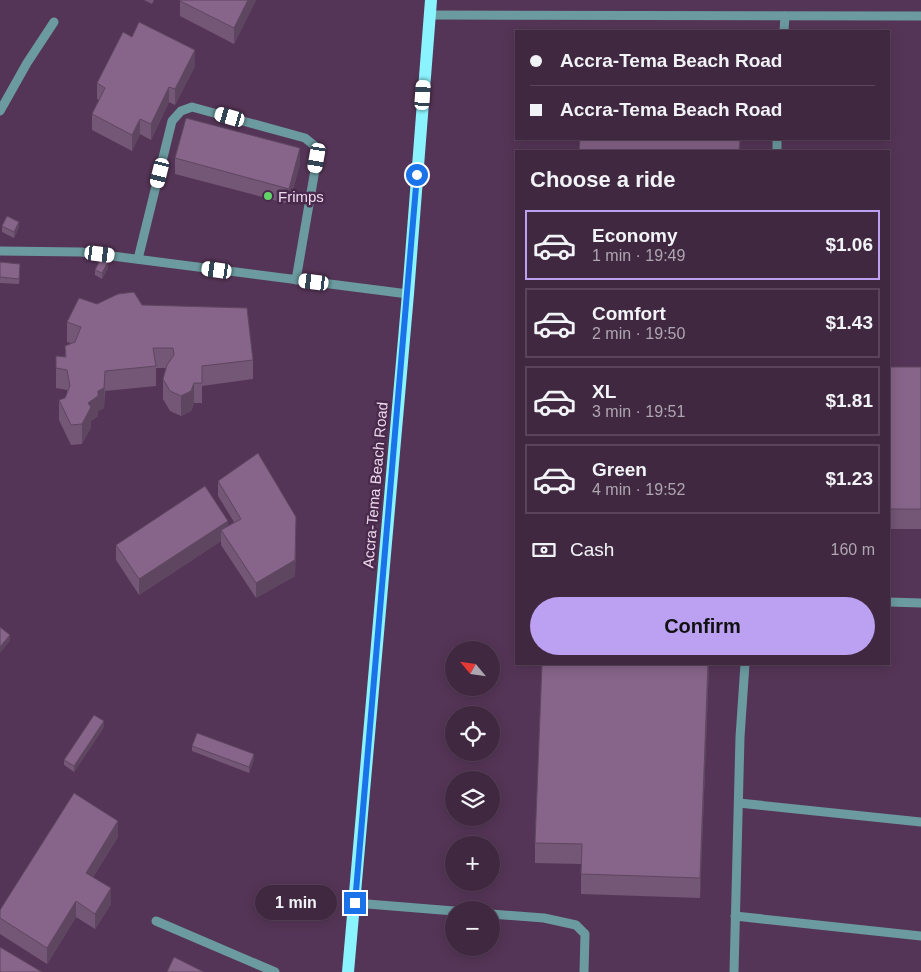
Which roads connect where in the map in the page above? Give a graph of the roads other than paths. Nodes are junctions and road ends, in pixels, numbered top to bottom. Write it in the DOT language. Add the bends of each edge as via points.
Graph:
graph roads {
  1 [pos="430,0"];
  2 [pos="430,15"];
  3 [pos="785,16"];
  4 [pos="921,16"];
  5 [pos="54,22"];
  6 [pos="784,30"];
  7 [pos="0,111"];
  8 [pos="0,251"];
  9 [pos="138,259"];
  10 [pos="296,280"];
  11 [pos="408,294"];
  12 [pos="890,602"];
  13 [pos="921,603"];
  14 [pos="745,665"];
  15 [pos="739,803"];
  16 [pos="921,822"];
  17 [pos="355,903"];
  18 [pos="445,910"];
  19 [pos="500,915"];
  20 [pos="735,916"];
  21 [pos="156,922"];
  22 [pos="921,936"];
  23 [pos="275,972"];
  24 [pos="348,972"];
  25 [pos="584,972"];
  26 [pos="734,972"];
  1 -- 2 [label="main road, Accra-Tema Beach Road"];
  2 -- 3 [label="street"];
  2 -- 11 [label="main road, Accra-Tema Beach Road"];
  3 -- 4 [label="street"];
  3 -- 6 [label="street"];
  5 -- 7 [label="street"];
  8 -- 9 [label="street" via="81,252"];
  9 -- 10 [label="street"];
  9 -- 10 [label="street" via="172,121 181,111 192,107 305,138 315,146 317,158"];
  10 -- 11 [label="street"];
  11 -- 17 [label="main road, Accra-Tema Beach Road"];
  12 -- 13 [label="street"];
  14 -- 15 [label="street"];
  15 -- 16 [label="street"];
  15 -- 20 [label="street"];
  17 -- 18 [label="street"];
  17 -- 24 [label="main road, Accra-Tema Beach Road"];
  19 -- 25 [label="street" via="544,918 576,925 585,934"];
  20 -- 22 [label="street"];
  20 -- 26 [label="street"];
  21 -- 23 [label="street"];
}
